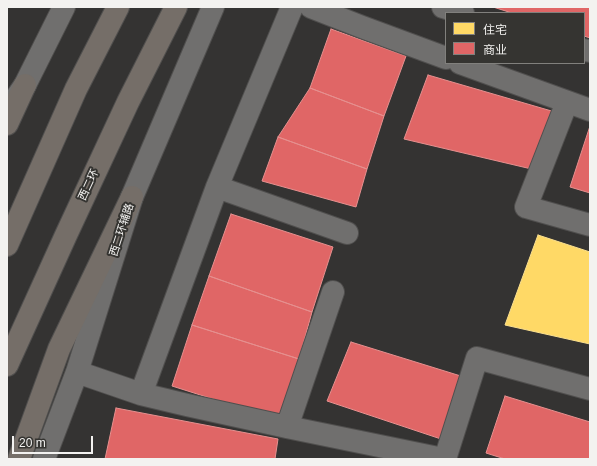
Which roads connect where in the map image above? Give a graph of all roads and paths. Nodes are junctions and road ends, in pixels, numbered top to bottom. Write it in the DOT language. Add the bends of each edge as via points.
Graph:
graph roads {
  1 [pos="64,7"];
  2 [pos="118,7"];
  3 [pos="176,7"];
  4 [pos="213,7"];
  5 [pos="292,7"];
  6 [pos="311,7"];
  7 [pos="443,7"];
  8 [pos="460,12"];
  9 [pos="445,58"];
  10 [pos="463,64"];
  11 [pos="25,85"];
  12 [pos="567,102"];
  13 [pos="590,110"];
  14 [pos="7,113"];
  15 [pos="7,124"];
  16 [pos="217,187"];
  17 [pos="132,197"];
  18 [pos="590,225"];
  19 [pos="347,233"];
  20 [pos="7,245"];
  21 [pos="333,292"];
  22 [pos="7,365"];
  23 [pos="77,372"];
  24 [pos="590,389"];
  25 [pos="141,394"];
  26 [pos="287,427"];
  27 [pos="19,459"];
  28 [pos="44,459"];
  29 [pos="444,459"];
  1 -- 11 [label="street"];
  2 -- 20 [label="highway" via="76,89"];
  3 -- 22 [label="highway, 西二环" via="128,102"];
  4 -- 17 [label="street, 西二环辅路"];
  5 -- 16 [label="street"];
  6 -- 9 [label="street"];
  7 -- 8 [label="street"];
  10 -- 12 [label="street"];
  11 -- 14 [label="street"];
  11 -- 15 [label="highway"];
  12 -- 13 [label="street"];
  12 -- 18 [label="street" via="526,207"];
  16 -- 19 [label="street"];
  16 -- 25 [label="street"];
  17 -- 23 [label="street, 西二环辅路"];
  17 -- 27 [label="highway" via="59,349"];
  21 -- 26 [label="street"];
  23 -- 25 [label="street"];
  23 -- 28 [label="street, 西二环辅路"];
  24 -- 29 [label="street" via="477,358"];
  25 -- 26 [label="street"];
  26 -- 29 [label="street"];
}
